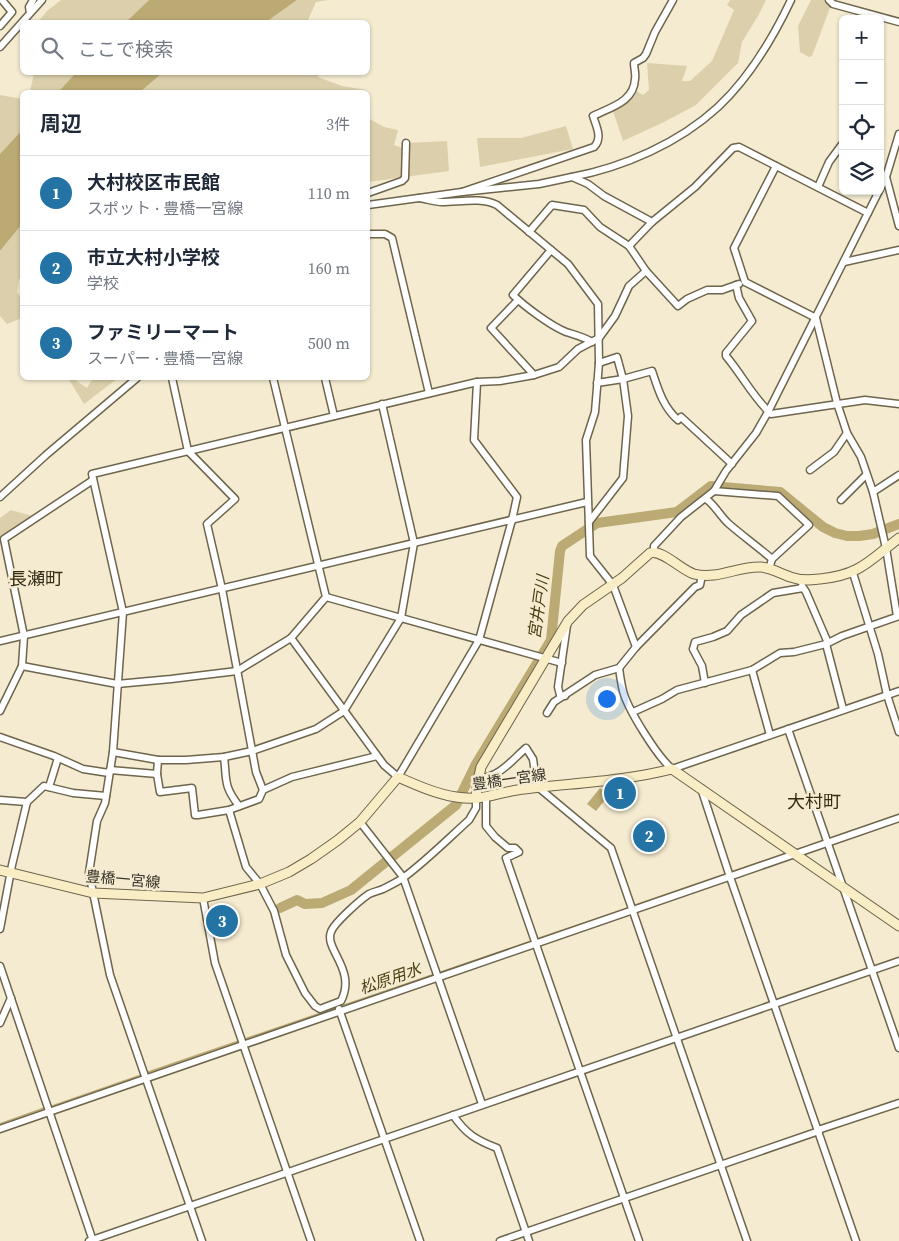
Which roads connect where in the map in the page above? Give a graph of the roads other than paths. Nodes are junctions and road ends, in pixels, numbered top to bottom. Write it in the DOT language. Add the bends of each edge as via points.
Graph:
graph roads {
  1 [pos="2,0"];
  2 [pos="33,0"];
  3 [pos="42,0"];
  4 [pos="673,0"];
  5 [pos="791,0"];
  6 [pos="830,0"];
  7 [pos="30,13"];
  8 [pos="868,15"];
  9 [pos="884,19"];
  10 [pos="24,20"];
  11 [pos="899,22"];
  12 [pos="20,24"];
  13 [pos="0,26"];
  14 [pos="0,47"];
  15 [pos="899,134"];
  16 [pos="406,143"];
  17 [pos="839,148"];
  18 [pos="776,166"];
  19 [pos="886,177"];
  20 [pos="572,178"];
  21 [pos="884,181"];
  22 [pos="818,187"];
  23 [pos="370,192"];
  24 [pos="462,192"];
  25 [pos="877,195"];
  26 [pos="419,198"];
  27 [pos="370,205"];
  28 [pos="868,213"];
  29 [pos="652,222"];
  30 [pos="899,226"];
  31 [pos="529,232"];
  32 [pos="370,234"];
  33 [pos="630,246"];
  34 [pos="551,250"];
  35 [pos="899,250"];
  36 [pos="844,262"];
  37 [pos="646,271"];
  38 [pos="745,282"];
  39 [pos="736,285"];
  40 [pos="518,300"];
  41 [pos="816,318"];
  42 [pos="599,338"];
  43 [pos="592,342"];
  44 [pos="599,363"];
  45 [pos="534,374"];
  46 [pos="623,379"];
  47 [pos="135,380"];
  48 [pos="172,380"];
  49 [pos="274,380"];
  50 [pos="325,380"];
  51 [pos="476,382"];
  52 [pos="597,383"];
  53 [pos="429,393"];
  54 [pos="837,403"];
  55 [pos="382,404"];
  56 [pos="899,404"];
  57 [pos="768,412"];
  58 [pos="334,416"];
  59 [pos="286,427"];
  60 [pos="847,433"];
  61 [pos="188,451"];
  62 [pos="732,464"];
  63 [pos="810,470"];
  64 [pos="866,475"];
  65 [pos="899,475"];
  66 [pos="93,480"];
  67 [pos="714,491"];
  68 [pos="873,492"];
  69 [pos="0,497"];
  70 [pos="706,499"];
  71 [pos="841,500"];
  72 [pos="588,502"];
  73 [pos="512,520"];
  74 [pos="589,524"];
  75 [pos="899,538"];
  76 [pos="414,543"];
  77 [pos="886,548"];
  78 [pos="654,552"];
  79 [pos="772,559"];
  80 [pos="318,566"];
  81 [pos="769,569"];
  82 [pos="853,572"];
  83 [pos="702,576"];
  84 [pos="801,584"];
  85 [pos="612,585"];
  86 [pos="222,589"];
  87 [pos="326,597"];
  88 [pos="123,612"];
  89 [pos="898,616"];
  90 [pos="401,618"];
  91 [pos="568,621"];
  92 [pos="869,626"];
  93 [pos="24,636"];
  94 [pos="290,638"];
  95 [pos="479,640"];
  96 [pos="0,641"];
  97 [pos="827,644"];
  98 [pos="636,647"];
  99 [pos="542,658"];
  100 [pos="562,663"];
  101 [pos="22,666"];
  102 [pos="619,668"];
  103 [pos="237,670"];
  104 [pos="752,670"];
  105 [pos="705,682"];
  106 [pos="117,684"];
  107 [pos="899,691"];
  108 [pos="887,695"];
  109 [pos="565,696"];
  110 [pos="843,709"];
  111 [pos="0,711"];
  112 [pos="344,712"];
  113 [pos="633,712"];
  114 [pos="547,713"];
  115 [pos="788,729"];
  116 [pos="899,732"];
  117 [pos="770,735"];
  118 [pos="0,737"];
  119 [pos="252,751"];
  120 [pos="113,752"];
  121 [pos="377,756"];
  122 [pos="224,757"];
  123 [pos="58,758"];
  124 [pos="158,760"];
  125 [pos="672,769"];
  126 [pos="109,772"];
  127 [pos="157,774"];
  128 [pos="398,776"];
  129 [pos="478,778"];
  130 [pos="49,787"];
  131 [pos="538,788"];
  132 [pos="701,788"];
  133 [pos="263,790"];
  134 [pos="106,796"];
  135 [pos="486,798"];
  136 [pos="476,799"];
  137 [pos="0,800"];
  138 [pos="27,802"];
  139 [pos="239,806"];
  140 [pos="228,810"];
  141 [pos="899,818"];
  142 [pos="360,822"];
  143 [pos="826,841"];
  144 [pos="794,854"];
  145 [pos="0,870"];
  146 [pos="11,872"];
  147 [pos="729,874"];
  148 [pos="403,877"];
  149 [pos="260,884"];
  150 [pos="844,888"];
  151 [pos="93,893"];
  152 [pos="203,898"];
  153 [pos="632,908"];
  154 [pos="899,926"];
  155 [pos="0,929"];
  156 [pos="535,941"];
  157 [pos="899,961"];
  158 [pos="0,966"];
  159 [pos="872,970"];
  160 [pos="438,975"];
  161 [pos="12,998"];
  162 [pos="775,1004"];
  163 [pos="338,1008"];
  164 [pos="0,1023"];
  165 [pos="677,1037"];
  166 [pos="243,1042"];
  167 [pos="899,1048"];
  168 [pos="580,1071"];
  169 [pos="145,1076"];
  170 [pos="899,1103"];
  171 [pos="482,1104"];
  172 [pos="48,1109"];
  173 [pos="453,1115"];
  174 [pos="0,1129"];
  175 [pos="818,1130"];
  176 [pos="384,1138"];
  177 [pos="721,1165"];
  178 [pos="288,1173"];
  179 [pos="624,1198"];
  180 [pos="190,1206"];
  181 [pos="526,1232"];
  182 [pos="92,1241"];
  183 [pos="202,1241"];
  184 [pos="311,1241"];
  185 [pos="420,1241"];
  186 [pos="500,1241"];
  187 [pos="529,1241"];
  188 [pos="639,1241"];
  189 [pos="747,1241"];
  190 [pos="856,1241"];
  1 -- 13 [label="street" via="12,12"];
  2 -- 7 [label="street"];
  3 -- 7 [label="street"];
  4 -- 24 [label="street" via="646,54 634,63 635,78 630,95 593,116 599,137 594,147"];
  5 -- 20 [label="street" via="753,67 713,111 679,136 641,156"];
  6 -- 8 [label="street" via="833,4"];
  7 -- 10 [label="street"];
  9 -- 11 [label="street"];
  12 -- 14 [label="street"];
  15 -- 19 [label="street"];
  16 -- 23 [label="street" via="405,178"];
  17 -- 22 [label="street"];
  18 -- 22 [label="street"];
  18 -- 29 [label="street" via="739,147 733,148 695,188"];
  18 -- 38 [label="street" via="734,248"];
  19 -- 21 [label="street"];
  19 -- 30 [label="street"];
  20 -- 24 [label="street"];
  20 -- 29 [label="street"];
  22 -- 28 [label="street"];
  24 -- 26 [label="street"];
  25 -- 28 [label="street"];
  26 -- 27 [label="street"];
  26 -- 31 [label="street" via="440,202 491,202"];
  28 -- 36 [label="street"];
  29 -- 33 [label="street"];
  31 -- 33 [label="street" via="552,205 584,210 600,227"];
  31 -- 34 [label="street"];
  32 -- 53 [label="street" via="385,234 392,238"];
  33 -- 37 [label="street"];
  34 -- 40 [label="street" via="513,295"];
  34 -- 42 [label="street" via="568,264 598,304"];
  35 -- 36 [label="street"];
  36 -- 41 [label="street"];
  37 -- 39 [label="street" via="678,306 706,290 722,290"];
  37 -- 42 [label="street" via="629,286 615,316"];
  38 -- 39 [label="street"];
  38 -- 41 [label="street"];
  39 -- 57 [label="street" via="739,298 752,321 726,356"];
  40 -- 43 [label="street" via="565,331"];
  40 -- 45 [label="street" via="491,328"];
  41 -- 54 [label="street"];
  41 -- 57 [label="street"];
  42 -- 43 [label="street"];
  42 -- 44 [label="street"];
  43 -- 45 [label="street" via="578,349 559,367"];
  44 -- 46 [label="street" via="617,357"];
  44 -- 52 [label="street"];
  45 -- 51 [label="street"];
  46 -- 52 [label="street"];
  46 -- 62 [label="street" via="652,370 670,413 678,420 681,417"];
  46 -- 74 [label="street" via="628,416 623,478"];
  47 -- 69 [label="street"];
  48 -- 61 [label="street"];
  49 -- 59 [label="street"];
  50 -- 58 [label="street"];
  51 -- 53 [label="street"];
  51 -- 73 [label="street" via="474,440 517,497"];
  52 -- 72 [label="street" via="595,412 586,440"];
  53 -- 55 [label="street"];
  54 -- 56 [label="street" via="865,400"];
  54 -- 57 [label="street"];
  54 -- 60 [label="street"];
  55 -- 58 [label="street"];
  55 -- 76 [label="street"];
  57 -- 62 [label="street"];
  58 -- 59 [label="street"];
  59 -- 61 [label="street"];
  59 -- 80 [label="street"];
  60 -- 63 [label="street" via="834,452"];
  60 -- 64 [label="street" via="861,457"];
  61 -- 66 [label="street" via="92,474"];
  61 -- 86 [label="street" via="235,499 207,524"];
  62 -- 67 [label="street"];
  64 -- 68 [label="street"];
  64 -- 71 [label="street"];
  65 -- 68 [label="street"];
  66 -- 88 [label="street"];
  66 -- 93 [label="street" via="4,539"];
  67 -- 70 [label="street"];
  67 -- 79 [label="street" via="778,496 809,524"];
  68 -- 77 [label="street"];
  70 -- 78 [label="street" via="681,516 654,546"];
  70 -- 79 [label="street" via="714,504 716,511 729,524"];
  72 -- 73 [label="street"];
  72 -- 74 [label="street"];
  73 -- 76 [label="street"];
  73 -- 95 [label="street"];
  74 -- 85 [label="street" via="590,556"];
  75 -- 77 [label="main road"];
  76 -- 80 [label="street"];
  76 -- 90 [label="street"];
  77 -- 82 [label="main road"];
  77 -- 89 [label="street"];
  78 -- 83 [label="main road"];
  78 -- 85 [label="main road"];
  79 -- 81 [label="street"];
  80 -- 86 [label="street"];
  80 -- 87 [label="street"];
  81 -- 83 [label="main road" via="749,568"];
  81 -- 84 [label="main road"];
  82 -- 84 [label="main road"];
  82 -- 92 [label="street"];
  83 -- 98 [label="street" via="700,584"];
  84 -- 97 [label="street"];
  84 -- 105 [label="street" via="773,593 741,615 727,631 695,642 693,649 702,666"];
  85 -- 91 [label="main road" via="583,605"];
  85 -- 98 [label="street"];
  86 -- 88 [label="street"];
  86 -- 103 [label="street"];
  87 -- 90 [label="street"];
  87 -- 94 [label="street"];
  88 -- 93 [label="street"];
  88 -- 106 [label="street"];
  89 -- 92 [label="street"];
  90 -- 95 [label="street"];
  90 -- 112 [label="street"];
  91 -- 99 [label="main road"];
  91 -- 100 [label="street"];
  92 -- 97 [label="street"];
  92 -- 108 [label="street"];
  93 -- 96 [label="street"];
  93 -- 101 [label="street"];
  94 -- 103 [label="street"];
  94 -- 112 [label="street"];
  95 -- 99 [label="street"];
  95 -- 128 [label="street"];
  97 -- 104 [label="street" via="780,653"];
  97 -- 110 [label="street"];
  98 -- 102 [label="street"];
  99 -- 100 [label="street"];
  99 -- 129 [label="main road" via="485,759"];
  100 -- 109 [label="street" via="558,691"];
  101 -- 106 [label="street"];
  101 -- 111 [label="street"];
  102 -- 109 [label="street" via="595,675"];
  102 -- 113 [label="street" via="623,691"];
  103 -- 106 [label="street"];
  103 -- 119 [label="street"];
  104 -- 105 [label="street"];
  104 -- 117 [label="street"];
  105 -- 113 [label="street" via="678,690"];
  106 -- 120 [label="street"];
  107 -- 108 [label="street"];
  108 -- 110 [label="street"];
  108 -- 116 [label="street"];
  109 -- 114 [label="street" via="554,702"];
  110 -- 115 [label="street"];
  112 -- 119 [label="street" via="316,729"];
  112 -- 121 [label="street"];
  113 -- 125 [label="street" via="663,761"];
  115 -- 117 [label="street"];
  115 -- 143 [label="street"];
  117 -- 125 [label="street"];
  118 -- 123 [label="street"];
  119 -- 122 [label="street"];
  119 -- 133 [label="street"];
  120 -- 124 [label="street"];
  120 -- 126 [label="street"];
  121 -- 128 [label="street"];
  121 -- 133 [label="street" via="292,777"];
  122 -- 124 [label="street"];
  122 -- 139 [label="street" via="228,791"];
  123 -- 126 [label="street" via="83,769"];
  123 -- 130 [label="street"];
  124 -- 127 [label="street"];
  125 -- 131 [label="main road, 豊橋一宮線" via="644,777"];
  125 -- 132 [label="main road"];
  126 -- 127 [label="street"];
  126 -- 134 [label="street"];
  127 -- 140 [label="street" via="160,792 192,788 195,815"];
  128 -- 136 [label="main road, 豊橋一宮線" via="455,797"];
  128 -- 142 [label="main road, 豊橋一宮線"];
  129 -- 131 [label="street" via="486,779 497,774 526,748 533,759"];
  129 -- 136 [label="main road"];
  130 -- 134 [label="street"];
  130 -- 138 [label="street" via="44,786"];
  131 -- 135 [label="main road, 豊橋一宮線"];
  131 -- 153 [label="street" via="611,848"];
  132 -- 144 [label="main road"];
  132 -- 147 [label="street"];
  133 -- 139 [label="street" via="259,799"];
  134 -- 151 [label="street" via="97,821 89,873"];
  135 -- 136 [label="main road, 豊橋一宮線"];
  135 -- 156 [label="street" via="486,826 508,848 519,852 506,858"];
  136 -- 148 [label="street" via="476,808 469,820"];
  137 -- 138 [label="street"];
  138 -- 146 [label="street"];
  139 -- 140 [label="street"];
  140 -- 149 [label="street" via="246,867"];
  141 -- 143 [label="street"];
  142 -- 148 [label="street"];
  142 -- 149 [label="main road, 豊橋一宮線" via="311,859"];
  143 -- 144 [label="street"];
  143 -- 150 [label="street"];
  144 -- 147 [label="street"];
  144 -- 150 [label="main road"];
  145 -- 146 [label="main road, 豊橋一宮線"];
  146 -- 151 [label="main road, 豊橋一宮線"];
  146 -- 155 [label="street"];
  147 -- 153 [label="street"];
  147 -- 162 [label="street"];
  148 -- 160 [label="street"];
  148 -- 163 [label="street" via="367,895 331,931 330,941 346,977 344,996"];
  149 -- 152 [label="main road, 豊橋一宮線"];
  149 -- 163 [label="street" via="274,911 286,955 305,993 320,1009"];
  150 -- 154 [label="main road"];
  150 -- 159 [label="street"];
  151 -- 152 [label="main road, 豊橋一宮線"];
  151 -- 169 [label="street" via="110,975"];
  152 -- 166 [label="street" via="215,963"];
  153 -- 156 [label="street"];
  153 -- 165 [label="street"];
  156 -- 160 [label="street"];
  156 -- 168 [label="street"];
  157 -- 159 [label="street"];
  158 -- 161 [label="street"];
  159 -- 162 [label="street"];
  159 -- 167 [label="street"];
  160 -- 163 [label="street"];
  160 -- 171 [label="street"];
  161 -- 164 [label="street"];
  161 -- 172 [label="street"];
  162 -- 165 [label="street"];
  162 -- 175 [label="street"];
  163 -- 166 [label="street"];
  163 -- 176 [label="street"];
  165 -- 168 [label="street"];
  165 -- 177 [label="street"];
  166 -- 169 [label="street"];
  166 -- 178 [label="street"];
  168 -- 171 [label="street"];
  168 -- 179 [label="street"];
  169 -- 172 [label="street"];
  169 -- 180 [label="street"];
  170 -- 175 [label="street"];
  171 -- 173 [label="street"];
  172 -- 174 [label="street"];
  172 -- 182 [label="street"];
  173 -- 176 [label="street"];
  173 -- 181 [label="street" via="472,1137 497,1148"];
  175 -- 177 [label="street"];
  175 -- 190 [label="street"];
  176 -- 178 [label="street"];
  176 -- 185 [label="street"];
  177 -- 179 [label="street"];
  177 -- 189 [label="street"];
  178 -- 180 [label="street"];
  178 -- 184 [label="street"];
  179 -- 181 [label="street"];
  179 -- 188 [label="street"];
  180 -- 182 [label="street"];
  180 -- 183 [label="street"];
  181 -- 186 [label="street"];
  181 -- 187 [label="street"];
}
